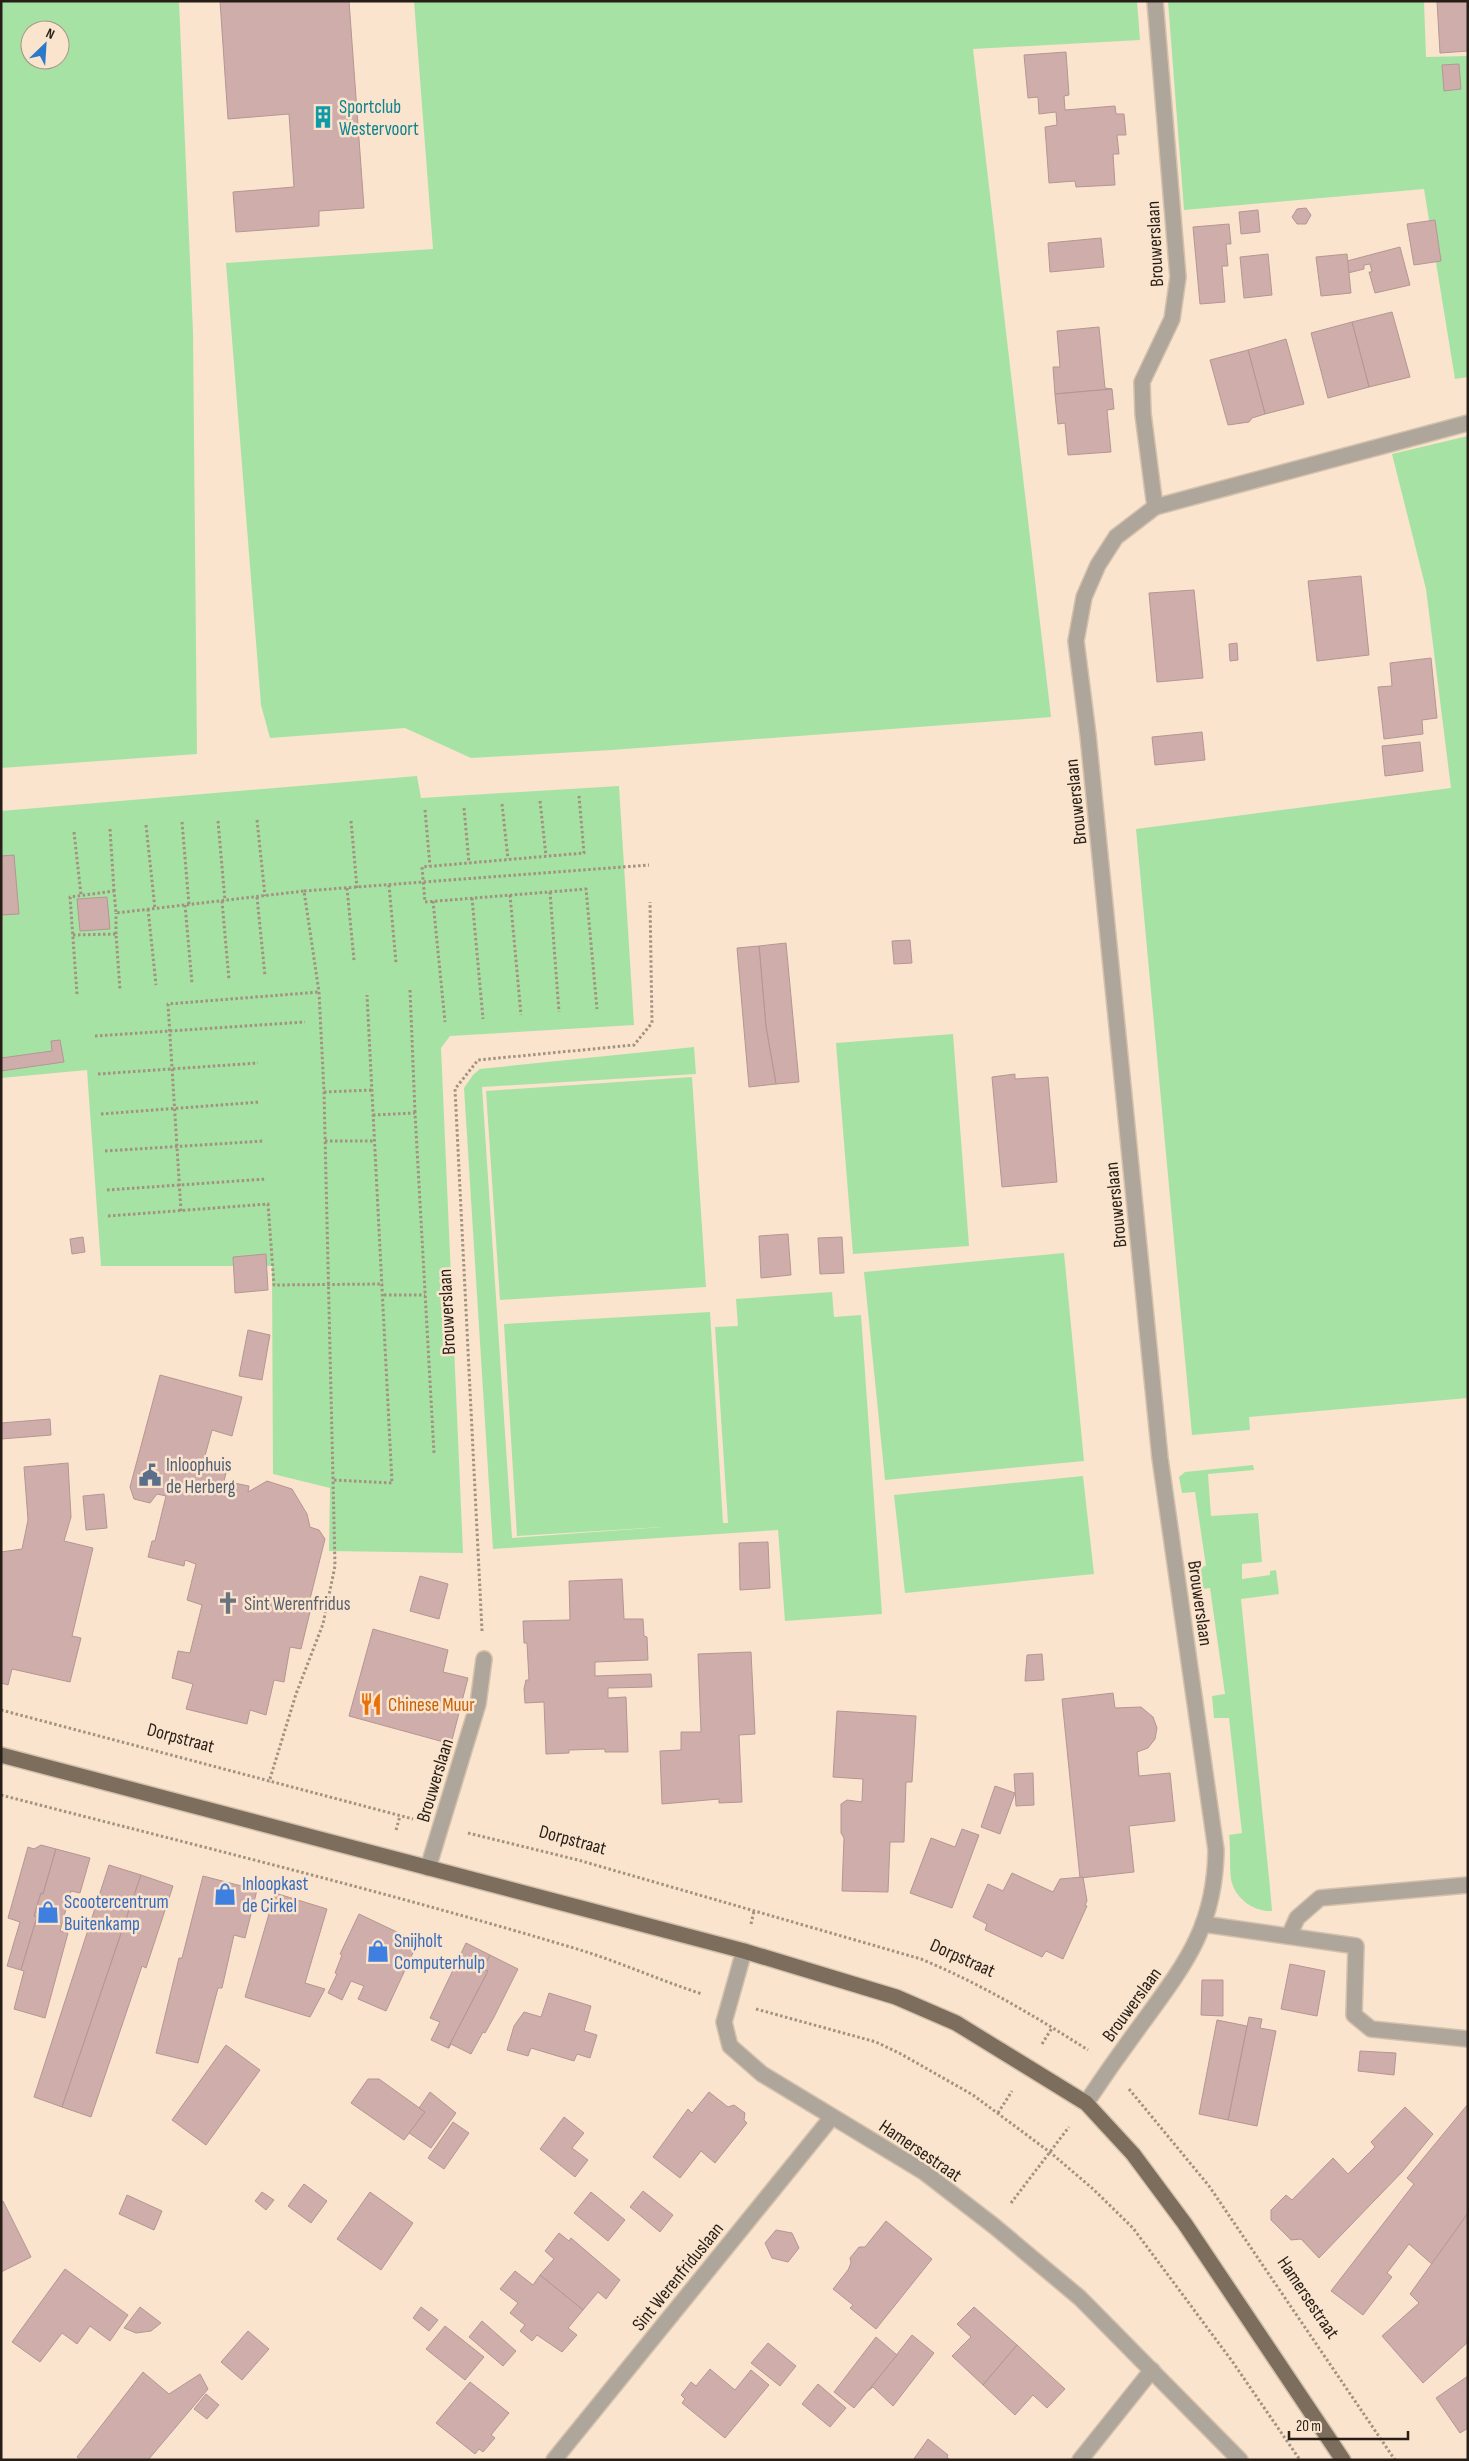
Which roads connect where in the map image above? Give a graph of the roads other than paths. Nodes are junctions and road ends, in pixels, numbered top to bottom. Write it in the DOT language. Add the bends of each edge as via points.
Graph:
graph roads {
  1 [pos="1155,1"];
  2 [pos="1468,423"];
  3 [pos="1155,507"];
  4 [pos="484,1659"];
  5 [pos="1,1755"];
  6 [pos="428,1868"];
  7 [pos="1468,1885"];
  8 [pos="1203,1924"];
  9 [pos="1289,1936"];
  10 [pos="744,1951"];
  11 [pos="1468,2039"];
  12 [pos="1086,2104"];
  13 [pos="832,2117"];
  14 [pos="1152,2370"];
  15 [pos="554,2460"];
  16 [pos="1080,2460"];
  17 [pos="1240,2460"];
  18 [pos="1343,2460"];
  1 -- 3 [label="street, Brouwerslaan" via="1178,277 1172,319 1142,382"];
  2 -- 3 [label="street, Brouwerslaan"];
  3 -- 8 [label="street, Brouwerslaan" via="1116,537 1098,565 1084,597 1076,641 1160,1458 1216,1850 1216,1875"];
  4 -- 6 [label="street, Brouwerslaan" via="478,1704"];
  5 -- 6 [label="main road"];
  6 -- 10 [label="main road"];
  7 -- 9 [label="street" via="1320,1898 1297,1918"];
  8 -- 9 [label="street"];
  8 -- 12 [label="street, Brouwerslaan" via="1185,1964 1109,2067"];
  9 -- 11 [label="street" via="1356,1946 1354,2015 1371,2029"];
  10 -- 12 [label="main road" via="926,2009 991,2044"];
  10 -- 13 [label="street, Hamersestraat" via="724,2022 730,2046 762,2074"];
  12 -- 18 [label="main road" via="1133,2154 1185,2224"];
  13 -- 14 [label="street, Hamersestraat" via="924,2172 994,2226 1080,2298"];
  13 -- 15 [label="street, Sint Werenfriduslaan"];
  14 -- 16 [label="street"];
  14 -- 17 [label="street, Hamersestraat"];
}
